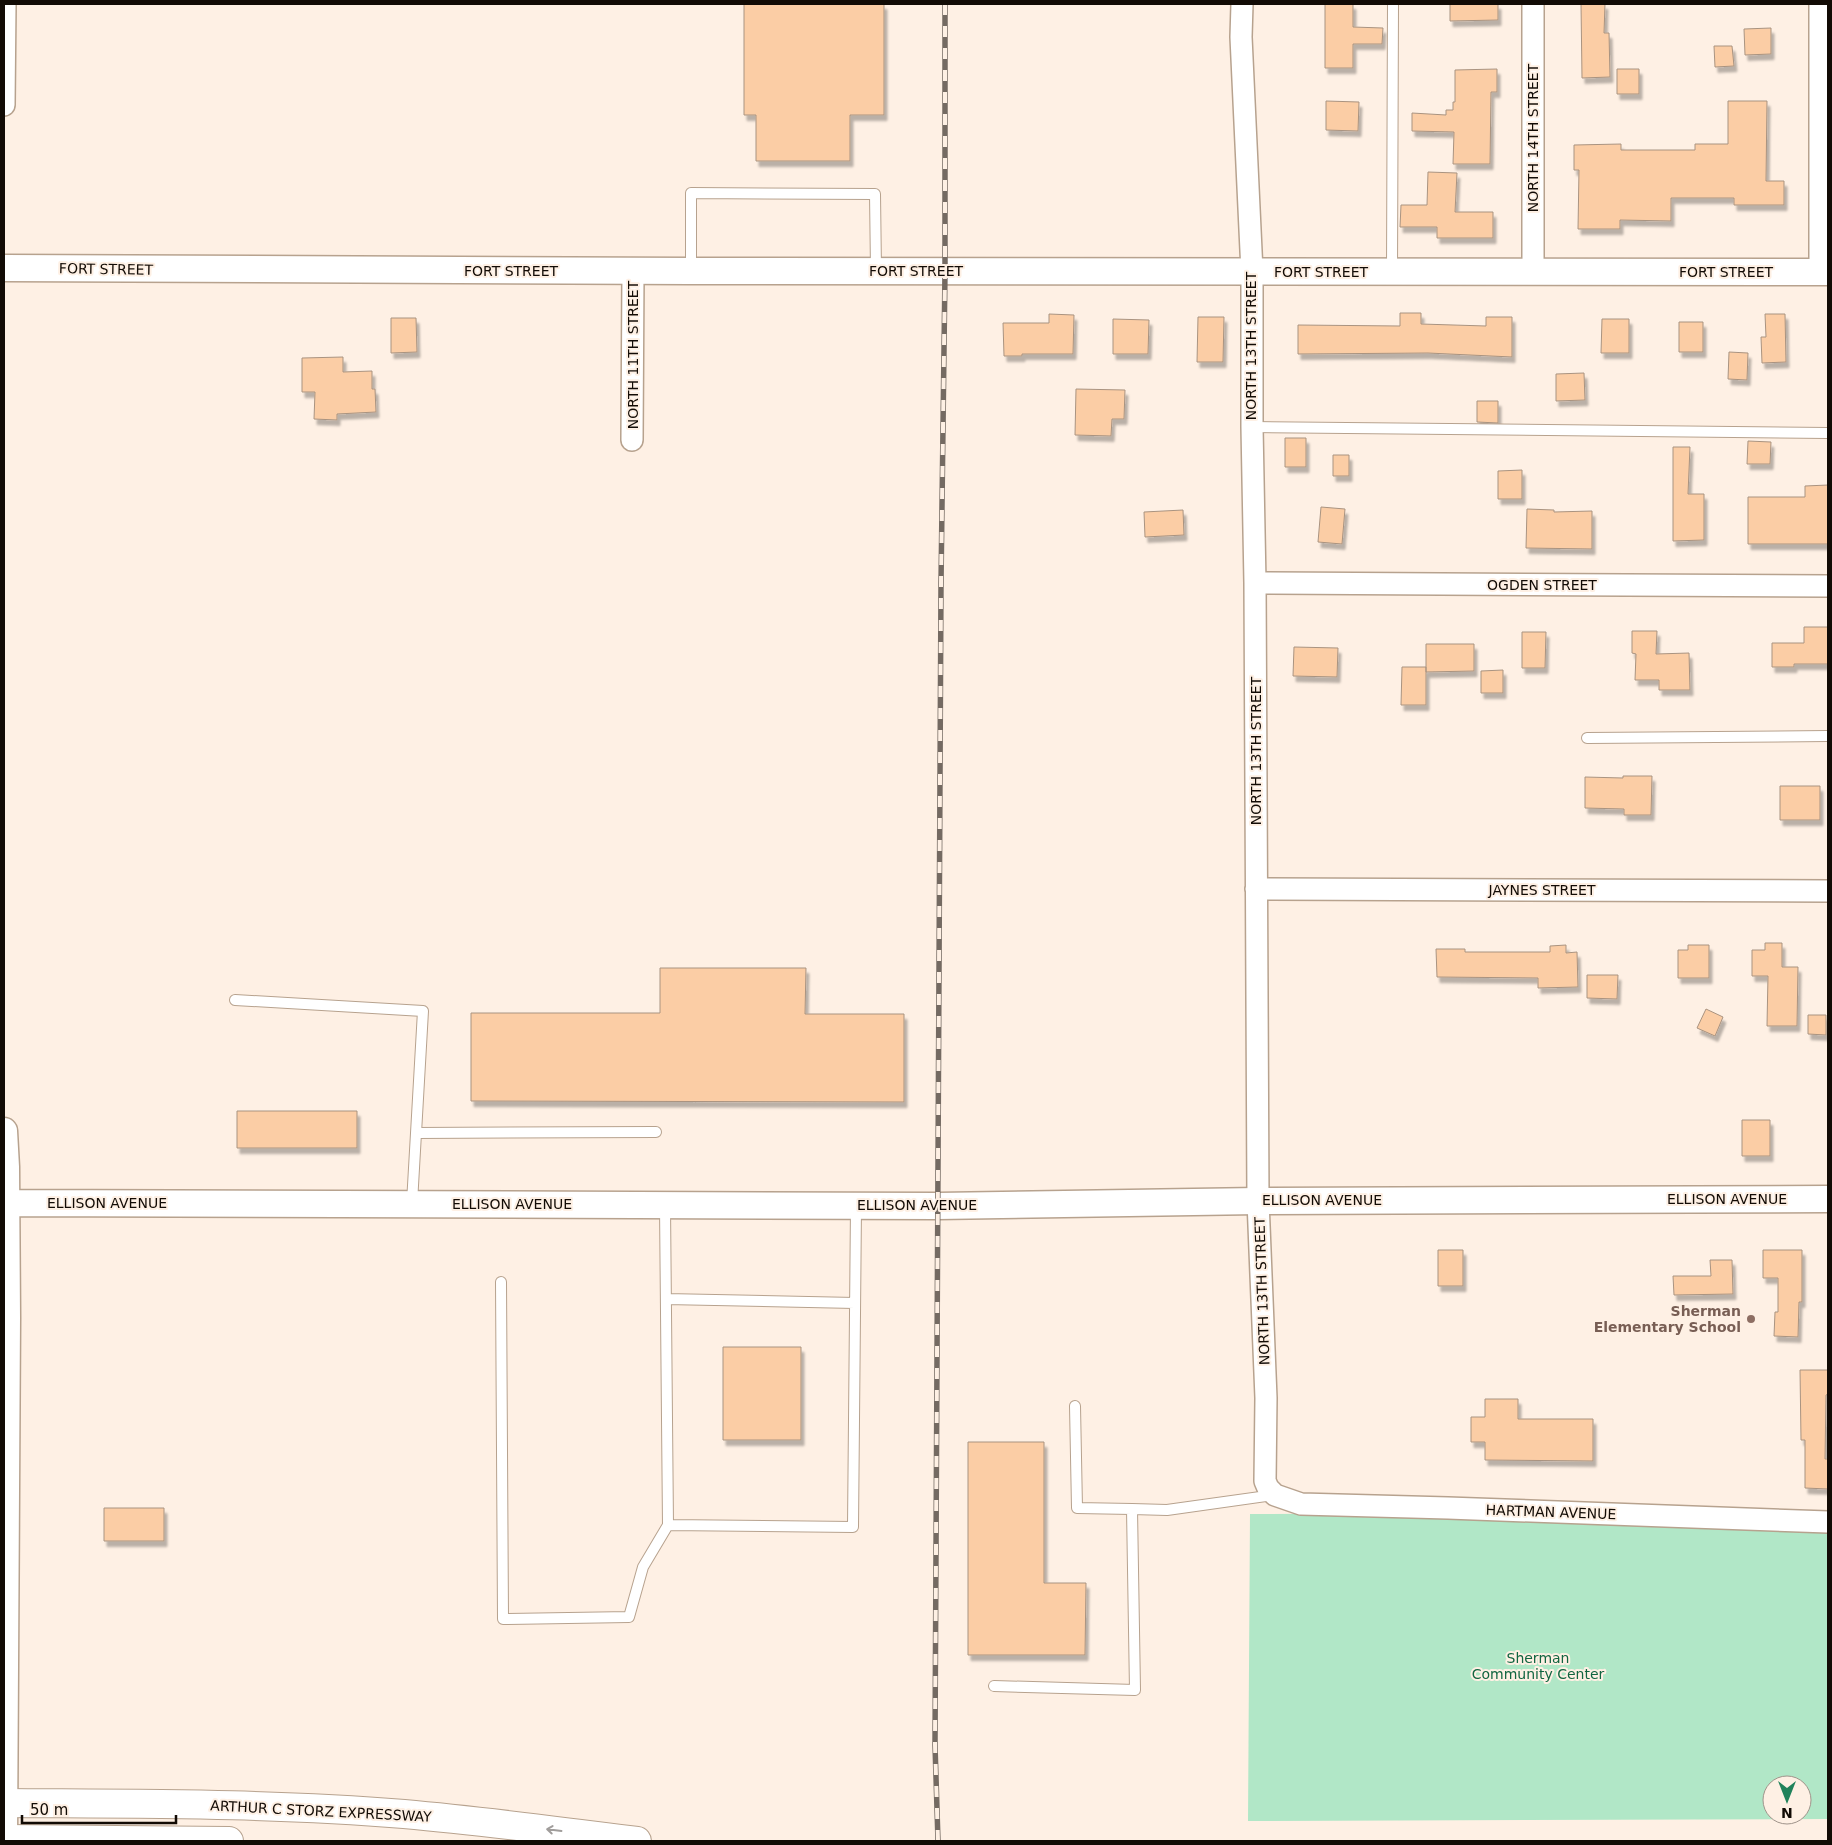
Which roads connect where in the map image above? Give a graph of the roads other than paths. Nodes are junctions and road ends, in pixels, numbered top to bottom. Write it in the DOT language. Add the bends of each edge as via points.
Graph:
graph roads {
  1 [pos="5,4"];
  2 [pos="1242,4"];
  3 [pos="1392,4"];
  4 [pos="1533,4"];
  5 [pos="1820,4"];
  6 [pos="4,105"];
  7 [pos="4,268"];
  8 [pos="633,271"];
  9 [pos="691,271"];
  10 [pos="876,271"];
  11 [pos="1252,272"];
  12 [pos="1392,272"];
  13 [pos="1533,272"];
  14 [pos="1824,272"];
  15 [pos="1252,427"];
  16 [pos="1828,433"];
  17 [pos="632,440"];
  18 [pos="1255,583"];
  19 [pos="1828,586"];
  20 [pos="1828,736"];
  21 [pos="1587,738"];
  22 [pos="1256,889"];
  23 [pos="1828,891"];
  24 [pos="236,1000"];
  25 [pos="4,1131"];
  26 [pos="656,1132"];
  27 [pos="416,1133"];
  28 [pos="1828,1199"];
  29 [pos="1258,1200"];
  30 [pos="7,1203"];
  31 [pos="412,1203"];
  32 [pos="665,1205"];
  33 [pos="856,1205"];
  34 [pos="501,1282"];
  35 [pos="666,1299"];
  36 [pos="855,1303"];
  37 [pos="6,1318"];
  38 [pos="1075,1406"];
  39 [pos="1275,1495"];
  40 [pos="1132,1509"];
  41 [pos="1828,1522"];
  42 [pos="668,1525"];
  43 [pos="994,1686"];
  44 [pos="4,1803"];
  45 [pos="4,1840"];
  46 [pos="229,1841"];
  47 [pos="637,1841"];
  1 -- 6 [label="street"];
  2 -- 11 [label="street, NORTH 13TH STREET"];
  3 -- 12 [label="lane"];
  4 -- 13 [label="street, NORTH 14TH STREET"];
  5 -- 14 [label="street"];
  7 -- 8 [label="street, FORT STREET"];
  8 -- 9 [label="street, FORT STREET"];
  8 -- 17 [label="street, NORTH 11TH STREET"];
  9 -- 10 [label="street, FORT STREET"];
  9 -- 10 [label="lane" via="691,193 875,194"];
  10 -- 11 [label="street, FORT STREET"];
  11 -- 12 [label="street, FORT STREET"];
  11 -- 15 [label="street, NORTH 13TH STREET"];
  12 -- 13 [label="street, FORT STREET"];
  13 -- 14 [label="street, FORT STREET"];
  15 -- 16 [label="lane"];
  15 -- 18 [label="street, NORTH 13TH STREET"];
  18 -- 19 [label="street, OGDEN STREET"];
  18 -- 22 [label="street, NORTH 13TH STREET"];
  20 -- 21 [label="lane"];
  22 -- 23 [label="street, JAYNES STREET"];
  22 -- 29 [label="street, NORTH 13TH STREET"];
  24 -- 27 [label="lane" via="423,1011"];
  25 -- 30 [label="street"];
  26 -- 27 [label="lane"];
  27 -- 31 [label="lane"];
  28 -- 29 [label="street, ELLISON AVENUE"];
  29 -- 33 [label="street, ELLISON AVENUE"];
  29 -- 39 [label="street, NORTH 13TH STREET" via="1266,1398 1265,1481"];
  30 -- 31 [label="street, ELLISON AVENUE"];
  30 -- 37 [label="street"];
  31 -- 32 [label="street, ELLISON AVENUE"];
  32 -- 33 [label="street, ELLISON AVENUE"];
  32 -- 35 [label="lane"];
  33 -- 36 [label="lane"];
  34 -- 42 [label="lane" via="503,1619 629,1617 643,1567"];
  35 -- 36 [label="lane"];
  35 -- 42 [label="lane"];
  36 -- 42 [label="lane" via="853,1527"];
  37 -- 44 [label="street"];
  38 -- 40 [label="lane" via="1078,1508"];
  39 -- 40 [label="lane" via="1167,1510"];
  39 -- 41 [label="street, HARTMAN AVENUE" via="1300,1504"];
  40 -- 43 [label="lane" via="1136,1690"];
  44 -- 45 [label="street"];
  47 -- 44 [label="highway, ARTHUR C STORZ EXPRESSWAY, one-way" via="476,1821 326,1809"];
  45 -- 46 [label="highway"];
}
